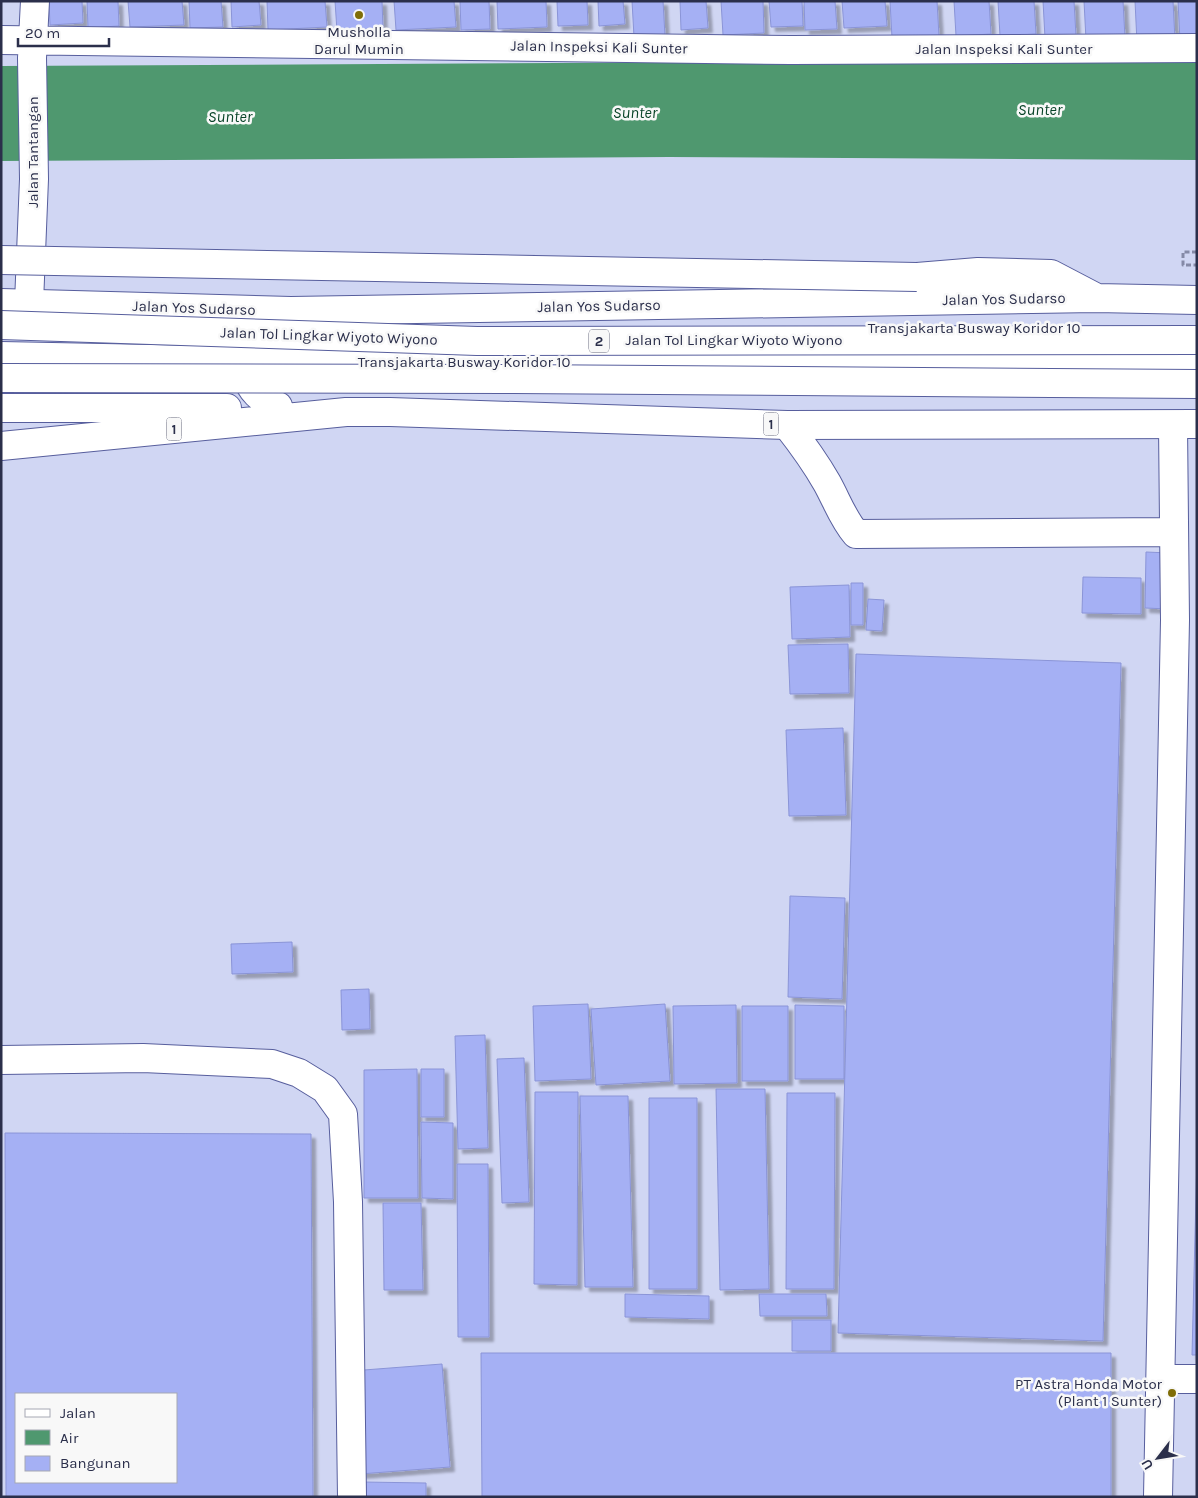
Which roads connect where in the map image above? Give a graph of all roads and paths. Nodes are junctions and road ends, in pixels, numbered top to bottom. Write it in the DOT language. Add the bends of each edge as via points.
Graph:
graph roads {
  1 [pos="35,1"];
  2 [pos="1,40"];
  3 [pos="1197,48"];
  4 [pos="33,49"];
  5 [pos="1197,252"];
  6 [pos="1,260"];
  7 [pos="1197,265"];
  8 [pos="1096,298"];
  9 [pos="1197,300"];
  10 [pos="1,303"];
  11 [pos="29,303"];
  12 [pos="1,318"];
  13 [pos="278,322"];
  14 [pos="1,326"];
  15 [pos="1197,329"];
  16 [pos="1197,340"];
  17 [pos="1,356"];
  18 [pos="245,361"];
  19 [pos="1197,367"];
  20 [pos="1,378"];
  21 [pos="1197,384"];
  22 [pos="278,406"];
  23 [pos="1,408"];
  24 [pos="346,412"];
  25 [pos="787,425"];
  26 [pos="1185,425"];
  27 [pos="8,442"];
  28 [pos="1173,532"];
  29 [pos="1186,621"];
  30 [pos="1,1060"];
  31 [pos="1160,1379"];
  32 [pos="1197,1380"];
  33 [pos="352,1497"];
  34 [pos="1158,1497"];
  1 -- 4 [label="main road, Jalan Tantangan"];
  2 -- 4 [label="main road, Jalan Inspeksi Kali Sunter"];
  3 -- 4 [label="main road, Jalan Inspeksi Kali Sunter"];
  4 -- 11 [label="main road, Jalan Tantangan" via="34,179"];
  5 -- 7 [label="path" via="1183,252 1184,264"];
  6 -- 8 [label="main road, bridge" via="917,277 978,272 1052,274"];
  8 -- 9 [label="main road, Jalan Yos Sudarso"];
  8 -- 11 [label="main road, Jalan Yos Sudarso" via="291,311"];
  10 -- 11 [label="main road, Jalan Yos Sudarso"];
  12 -- 13 [label="main road, Transjakarta Busway Koridor 10"];
  13 -- 15 [label="main road, Transjakarta Busway Koridor 10" via="445,330"];
  13 -- 18 [label="main road" via="268,325 255,336"];
  14 -- 16 [label="main road, Jalan Tol Lingkar Wiyoto Wiyono / 2, bridge" via="477,341"];
  17 -- 18 [label="main road, Transjakarta Busway Koridor 10"];
  18 -- 19 [label="main road, Transjakarta Busway Koridor 10"];
  18 -- 22 [label="main road" via="250,384 257,394"];
  20 -- 21 [label="main road, bridge"];
  22 -- 23 [label="main road, 1"];
  22 -- 24 [label="main road, 1"];
  24 -- 25 [label="main road, 1"];
  24 -- 27 [label="main road, 1"];
  25 -- 26 [label="main road, 1"];
  25 -- 28 [label="main road" via="808,450 847,524 856,534"];
  26 -- 28 [label="main road"];
  28 -- 29 [label="main road"];
  29 -- 31 [label="main road"];
  30 -- 33 [label="main road" via="143,1058 272,1064 299,1073 325,1089 343,1114 348,1202"];
  31 -- 32 [label="main road"];
  31 -- 34 [label="main road"];
}
